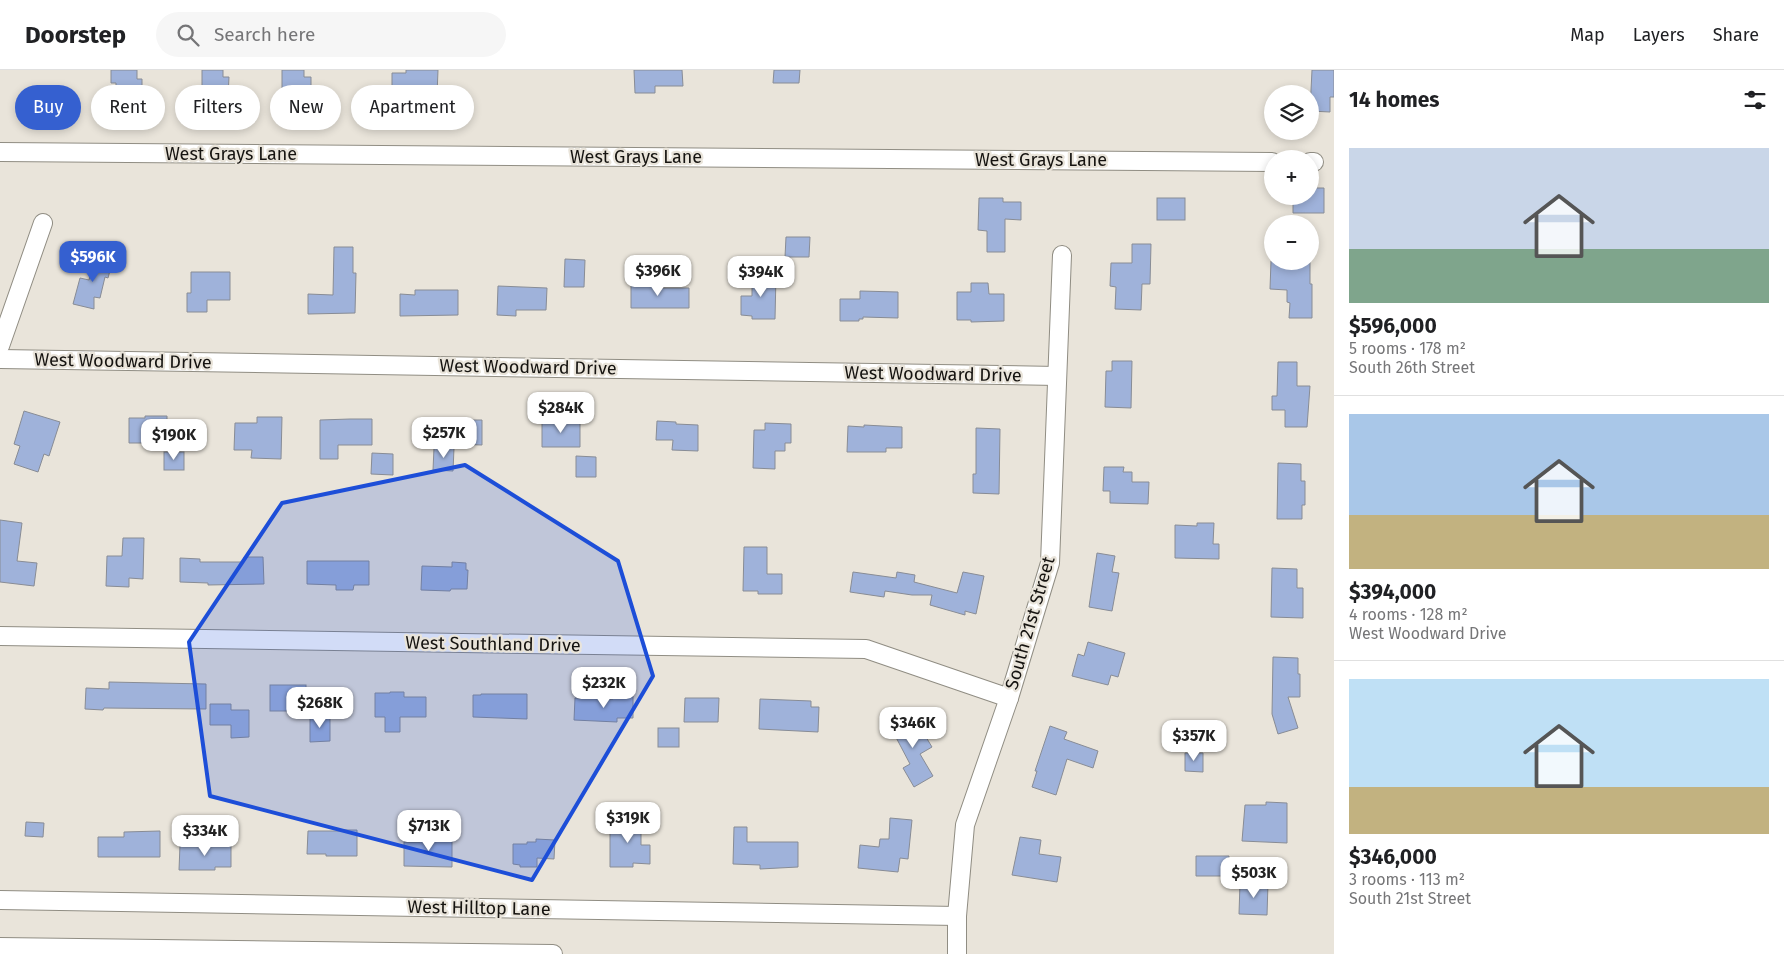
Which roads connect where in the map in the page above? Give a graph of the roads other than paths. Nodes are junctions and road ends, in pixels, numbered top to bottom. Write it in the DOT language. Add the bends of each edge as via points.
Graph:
graph roads {
  1 [pos="0,152"];
  2 [pos="1264,162"];
  3 [pos="43,223"];
  4 [pos="1062,255"];
  5 [pos="0,346"];
  6 [pos="0,359"];
  7 [pos="1056,376"];
  8 [pos="0,636"];
  9 [pos="1009,698"];
  10 [pos="0,900"];
  11 [pos="958,916"];
  12 [pos="0,947"];
  13 [pos="553,954"];
  14 [pos="958,954"];
  1 -- 2 [label="street, West Grays Lane"];
  3 -- 5 [label="street"];
  4 -- 7 [label="street, South 21st Street"];
  6 -- 7 [label="street, West Woodward Drive"];
  7 -- 9 [label="street, South 21st Street" via="1050,563"];
  8 -- 9 [label="street, West Southland Drive" via="866,650"];
  9 -- 11 [label="street, South 21st Street" via="965,825"];
  10 -- 11 [label="street, West Hilltop Lane"];
  11 -- 14 [label="street, South 21st Street"];
  12 -- 13 [label="street"];
}
